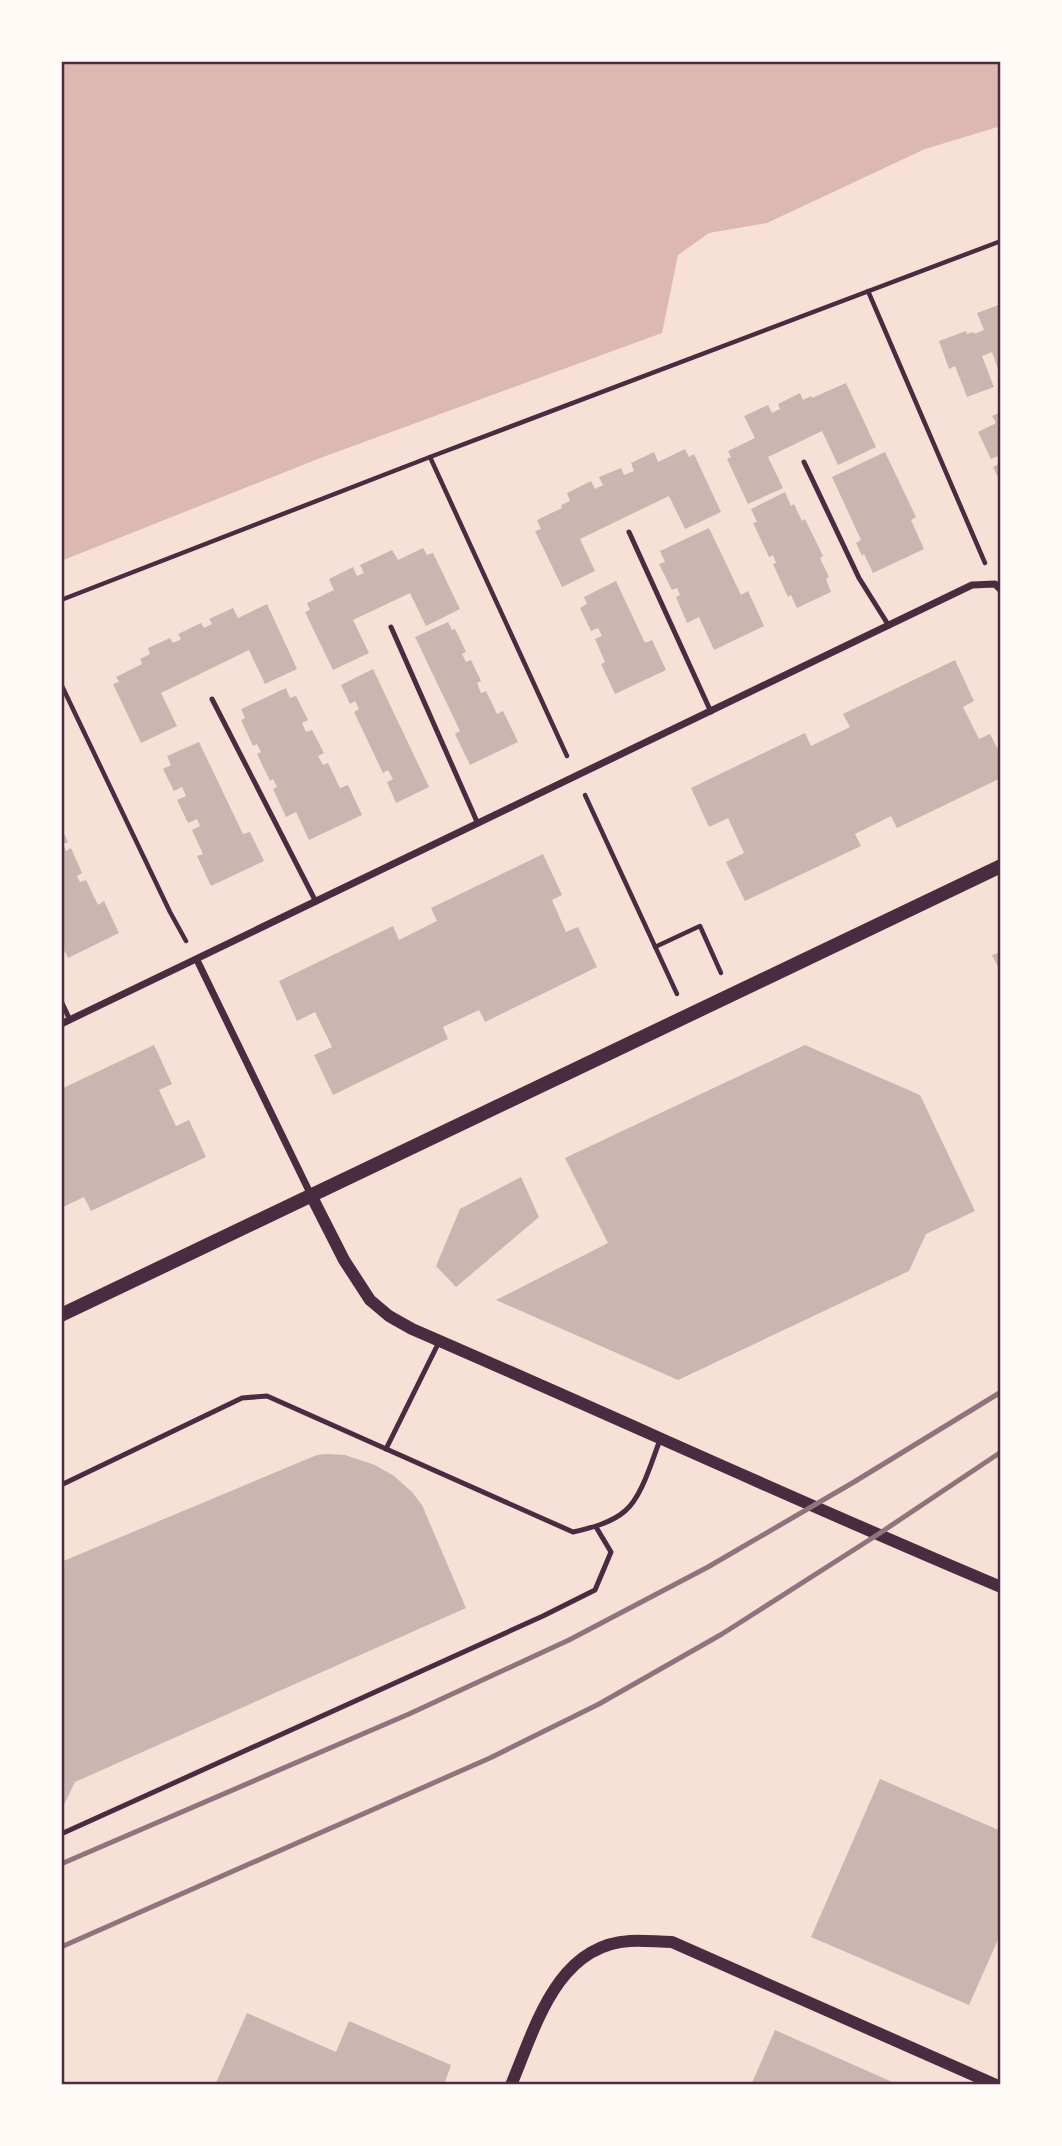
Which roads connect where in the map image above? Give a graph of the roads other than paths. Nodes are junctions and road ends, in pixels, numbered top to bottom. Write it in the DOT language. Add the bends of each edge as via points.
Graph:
graph roads {
  1 [pos="804,462"];
  2 [pos="629,532"];
  3 [pos="998,587"];
  4 [pos="889,626"];
  5 [pos="391,627"];
  6 [pos="212,699"];
  7 [pos="711,712"];
  8 [pos="478,824"];
  9 [pos="1001,866"];
  10 [pos="316,902"];
  11 [pos="197,960"];
  12 [pos="61,1001"];
  13 [pos="70,1020"];
  14 [pos="61,1024"];
  15 [pos="311,1195"];
  16 [pos="61,1315"];
  17 [pos="439,1341"];
  18 [pos="661,1437"];
  19 [pos="386,1449"];
  20 [pos="61,1485"];
  21 [pos="596,1527"];
  22 [pos="1001,1587"];
  23 [pos="61,1834"];
  24 [pos="511,2085"];
  25 [pos="996,2085"];
  1 -- 4 [label="lane" via="859,578"];
  2 -- 7 [label="lane"];
  3 -- 4 [label="street" via="972,585"];
  4 -- 7 [label="street"];
  5 -- 8 [label="lane"];
  6 -- 10 [label="lane"];
  7 -- 8 [label="street"];
  8 -- 10 [label="street"];
  9 -- 15 [label="main road"];
  10 -- 11 [label="street"];
  11 -- 13 [label="street"];
  11 -- 15 [label="street"];
  12 -- 13 [label="lane"];
  13 -- 14 [label="street"];
  15 -- 16 [label="main road"];
  15 -- 17 [label="street" via="370,1300 389,1316"];
  17 -- 18 [label="street"];
  17 -- 19 [label="lane"];
  18 -- 21 [label="lane" via="638,1494 626,1511"];
  18 -- 22 [label="street"];
  19 -- 20 [label="lane" via="267,1396 242,1398"];
  19 -- 21 [label="lane" via="573,1532"];
  21 -- 23 [label="lane" via="611,1552 595,1590"];
  24 -- 25 [label="street" via="557,1984 584,1955 628,1940 673,1942"];
}
